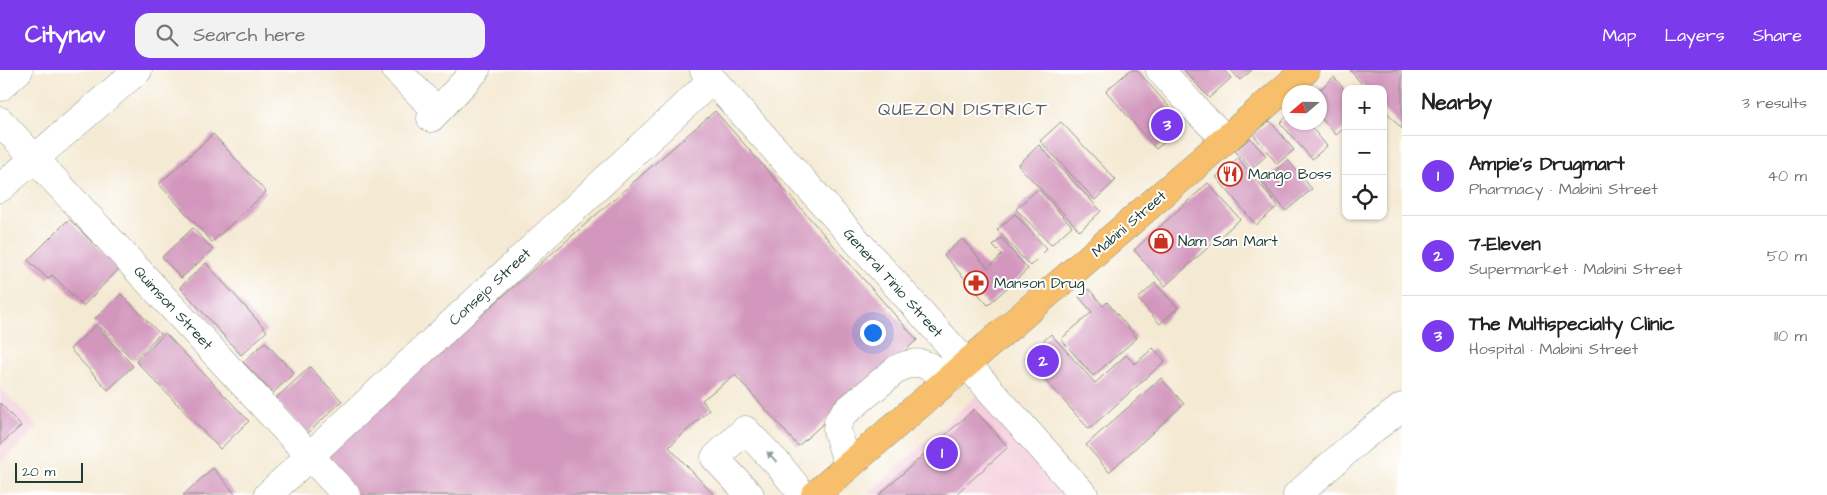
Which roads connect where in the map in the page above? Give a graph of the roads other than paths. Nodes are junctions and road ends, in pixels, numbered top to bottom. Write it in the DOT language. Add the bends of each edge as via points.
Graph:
graph roads {
  1 [pos="19,70"];
  2 [pos="138,70"];
  3 [pos="396,70"];
  4 [pos="476,70"];
  5 [pos="1160,70"];
  6 [pos="1302,71"];
  7 [pos="708,75"];
  8 [pos="0,87"];
  9 [pos="0,121"];
  10 [pos="1226,139"];
  11 [pos="35,159"];
  12 [pos="0,188"];
  13 [pos="959,371"];
  14 [pos="1402,407"];
  15 [pos="311,455"];
  16 [pos="848,466"];
  17 [pos="268,495"];
  18 [pos="346,495"];
  19 [pos="750,495"];
  20 [pos="803,495"];
  21 [pos="815,495"];
  22 [pos="1084,495"];
  23 [pos="1297,495"];
  1 -- 8 [label="street"];
  2 -- 11 [label="street"];
  3 -- 4 [label="street" via="434,114"];
  5 -- 10 [label="street"];
  6 -- 10 [label="main road, Mabini Street"];
  7 -- 13 [label="street, General Tinio Street" via="901,291"];
  7 -- 15 [label="street, Consejo Street"];
  9 -- 11 [label="street, Quimson Street"];
  10 -- 13 [label="main road, Mabini Street"];
  11 -- 12 [label="street"];
  11 -- 15 [label="street, Quimson Street"];
  13 -- 16 [label="main road, Mabini Street"];
  13 -- 16 [label="street" via="918,362 907,363 844,413 837,430"];
  13 -- 22 [label="street, General Tinio Street"];
  14 -- 23 [label="street"];
  15 -- 17 [label="street, Consejo Street"];
  15 -- 18 [label="street, Quimson Street"];
  16 -- 21 [label="main road, Mabini Street"];
  20 -- 19 [label="street, one-way" via="745,430 715,458"];
}
